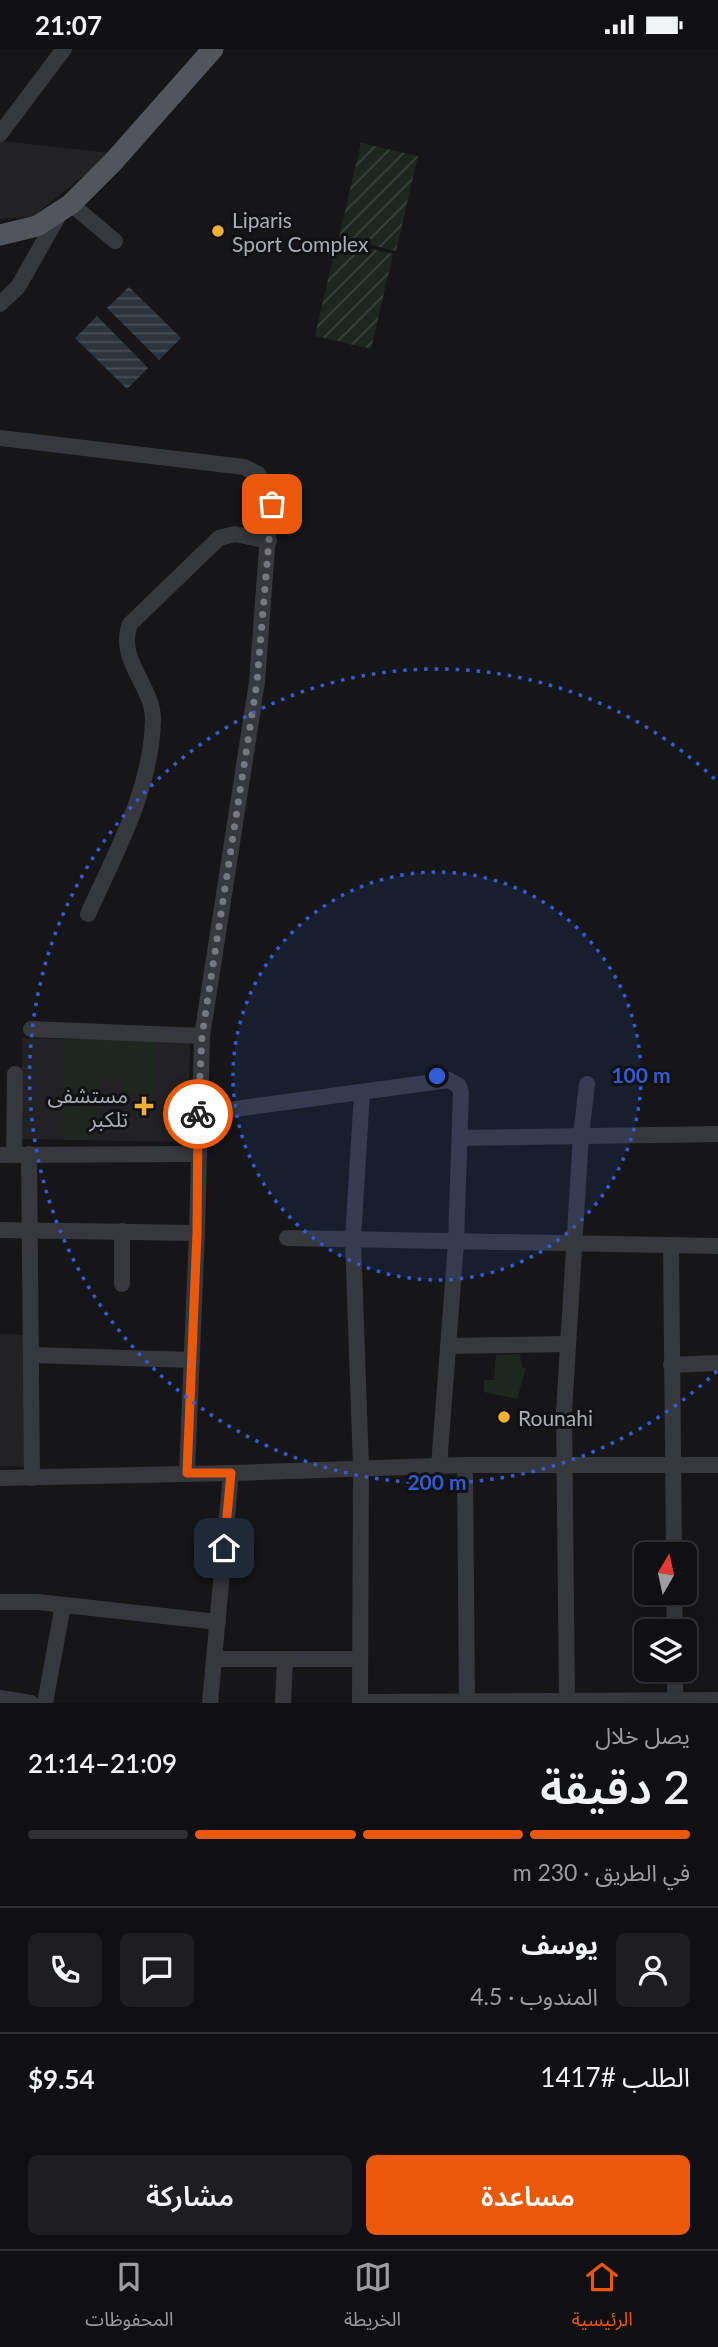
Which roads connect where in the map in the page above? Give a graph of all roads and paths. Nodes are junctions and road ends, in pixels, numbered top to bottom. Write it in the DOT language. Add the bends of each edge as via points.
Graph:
graph roads {
  1 [pos="64,49"];
  2 [pos="214,49"];
  3 [pos="0,134"];
  4 [pos="65,209"];
  5 [pos="0,235"];
  6 [pos="115,241"];
  7 [pos="0,304"];
  8 [pos="0,438"];
  9 [pos="268,541"];
  10 [pos="88,914"];
  11 [pos="31,1029"];
  12 [pos="202,1036"];
  13 [pos="15,1074"];
  14 [pos="587,1084"];
  15 [pos="362,1093"];
  16 [pos="198,1114"];
  17 [pos="718,1134"];
  18 [pos="581,1135"];
  19 [pos="460,1138"];
  20 [pos="15,1154"];
  21 [pos="199,1154"];
  22 [pos="0,1230"];
  23 [pos="30,1231"];
  24 [pos="122,1231"];
  25 [pos="197,1233"];
  26 [pos="287,1238"];
  27 [pos="353,1238"];
  28 [pos="574,1242"];
  29 [pos="456,1243"];
  30 [pos="671,1245"];
  31 [pos="718,1246"];
  32 [pos="122,1284"];
  33 [pos="566,1344"];
  34 [pos="448,1346"];
  35 [pos="31,1355"];
  36 [pos="192,1360"];
  37 [pos="718,1363"];
  38 [pos="671,1365"];
  39 [pos="465,1465"];
  40 [pos="563,1465"];
  41 [pos="718,1465"];
  42 [pos="439,1466"];
  43 [pos="674,1466"];
  44 [pos="361,1468"];
  45 [pos="187,1473"];
  46 [pos="231,1473"];
  47 [pos="0,1478"];
  48 [pos="32,1478"];
  49 [pos="674,1542"];
  50 [pos="0,1602"];
  51 [pos="63,1605"];
  52 [pos="218,1622"];
  53 [pos="216,1659"];
  54 [pos="359,1659"];
  55 [pos="285,1660"];
  56 [pos="675,1682"];
  57 [pos="0,1698"];
  58 [pos="718,1700"];
  59 [pos="467,1701"];
  60 [pos="567,1701"];
  61 [pos="675,1701"];
  62 [pos="360,1702"];
  63 [pos="31,1703"];
  64 [pos="45,1703"];
  65 [pos="210,1703"];
  66 [pos="283,1703"];
  1 -- 3 [label="street"];
  2 -- 4 [label="main road"];
  4 -- 5 [label="main road" via="24,230"];
  4 -- 6 [label="street"];
  4 -- 7 [label="street" via="18,287"];
  8 -- 9 [label="street" via="244,467 269,487"];
  9 -- 10 [label="street" via="235,534 219,538 130,624 128,656 153,712 149,753 141,792"];
  9 -- 12 [label="street" via="257,682"];
  11 -- 12 [label="street"];
  12 -- 16 [label="street"];
  13 -- 20 [label="street"];
  14 -- 18 [label="street"];
  15 -- 16 [label="street"];
  15 -- 19 [label="street" via="454,1081 461,1091"];
  15 -- 27 [label="street"];
  16 -- 21 [label="street"];
  17 -- 18 [label="street"];
  18 -- 19 [label="street"];
  18 -- 28 [label="street"];
  19 -- 29 [label="street"];
  20 -- 21 [label="street"];
  20 -- 23 [label="street"];
  21 -- 25 [label="street"];
  22 -- 23 [label="street"];
  23 -- 24 [label="street"];
  23 -- 35 [label="street"];
  24 -- 25 [label="street"];
  24 -- 32 [label="street"];
  25 -- 36 [label="street"];
  26 -- 27 [label="street"];
  27 -- 29 [label="street"];
  27 -- 44 [label="street"];
  28 -- 29 [label="street"];
  28 -- 30 [label="street"];
  28 -- 33 [label="street"];
  29 -- 34 [label="street"];
  30 -- 31 [label="street"];
  30 -- 38 [label="street"];
  33 -- 34 [label="street"];
  33 -- 40 [label="street"];
  34 -- 42 [label="street"];
  35 -- 36 [label="street"];
  35 -- 48 [label="street"];
  36 -- 45 [label="street"];
  37 -- 38 [label="street"];
  38 -- 43 [label="street"];
  39 -- 40 [label="street"];
  39 -- 42 [label="street"];
  39 -- 59 [label="street"];
  40 -- 43 [label="street"];
  40 -- 60 [label="street"];
  41 -- 43 [label="street"];
  42 -- 44 [label="street"];
  43 -- 49 [label="street"];
  44 -- 46 [label="street"];
  44 -- 54 [label="street"];
  45 -- 46 [label="street"];
  45 -- 48 [label="street"];
  46 -- 52 [label="street"];
  47 -- 48 [label="street"];
  50 -- 51 [label="street"];
  51 -- 52 [label="street"];
  51 -- 64 [label="street"];
  52 -- 53 [label="street"];
  53 -- 55 [label="street"];
  53 -- 65 [label="street"];
  54 -- 55 [label="street"];
  54 -- 62 [label="street"];
  55 -- 66 [label="street"];
  56 -- 61 [label="street"];
  57 -- 63 [label="street"];
  58 -- 61 [label="street"];
  59 -- 60 [label="street"];
  59 -- 62 [label="street"];
  60 -- 61 [label="street"];
}
